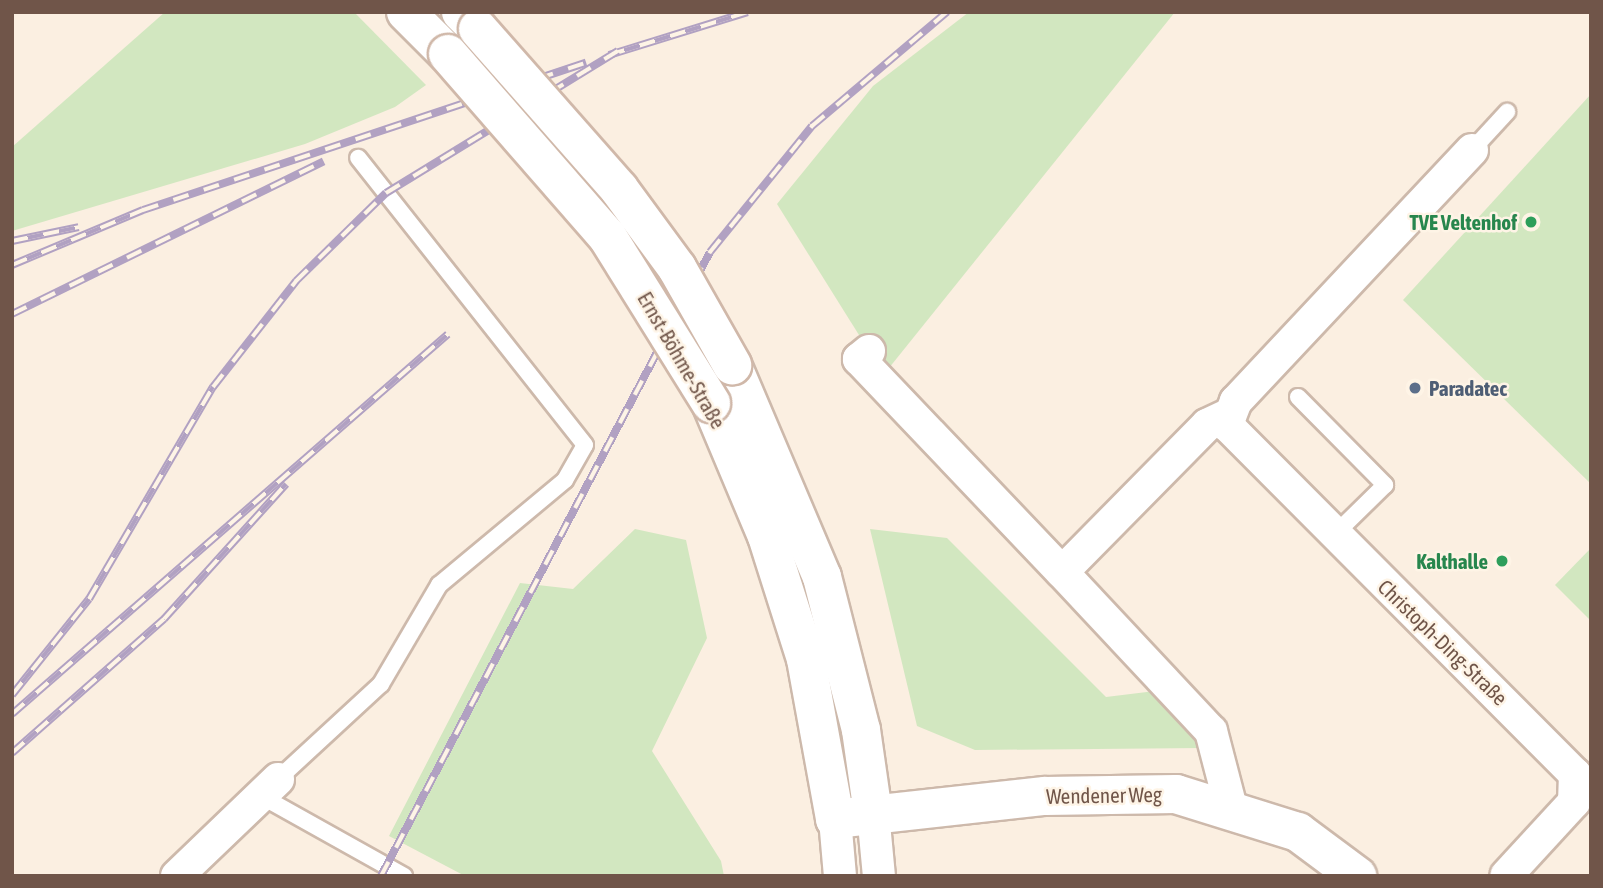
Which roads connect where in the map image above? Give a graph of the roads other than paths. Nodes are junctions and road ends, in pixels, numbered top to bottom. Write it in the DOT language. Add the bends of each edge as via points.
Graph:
graph roads {
  1 [pos="406,12"];
  2 [pos="470,21"];
  3 [pos="1507,113"];
  4 [pos="1472,150"];
  5 [pos="358,158"];
  6 [pos="869,351"];
  7 [pos="1298,397"];
  8 [pos="1228,415"];
  9 [pos="1334,536"];
  10 [pos="1062,572"];
  11 [pos="270,788"];
  12 [pos="1584,789"];
  13 [pos="1231,808"];
  14 [pos="873,813"];
  15 [pos="835,820"];
  16 [pos="227,830"];
  17 [pos="177,876"];
  18 [pos="211,876"];
  19 [pos="404,876"];
  20 [pos="840,876"];
  21 [pos="879,876"];
  22 [pos="1357,876"];
  23 [pos="1506,876"];
  1 -- 15 [label="street, Ernst-Böhme-Straße, bridge" via="607,236 711,402 767,536 806,659"];
  2 -- 14 [label="street, Ernst-Böhme-Straße, bridge" via="619,189 677,268 732,365 822,577 861,730"];
  3 -- 4 [label="lane"];
  4 -- 8 [label="street"];
  5 -- 11 [label="lane" via="585,445 565,480 439,585 381,684"];
  6 -- 10 [label="street" via="859,359"];
  7 -- 9 [label="lane" via="1385,485"];
  8 -- 9 [label="street, Christoph-Ding-Straße" via="1232,436"];
  8 -- 10 [label="street" via="1207,425"];
  9 -- 12 [label="street, Christoph-Ding-Straße" via="1566,761"];
  10 -- 13 [label="street" via="1211,731"];
  11 -- 16 [label="street"];
  11 -- 19 [label="lane"];
  12 -- 23 [label="street, Christoph-Ding-Straße"];
  13 -- 14 [label="street, Wendener Weg" via="1176,794 1123,792"];
  13 -- 22 [label="street, Wendener Weg" via="1298,832"];
  14 -- 15 [label="street"];
  14 -- 21 [label="street, Ernst-Böhme-Straße"];
  15 -- 20 [label="street, Ernst-Böhme-Straße"];
  16 -- 17 [label="street"];
  16 -- 18 [label="street"];
}
